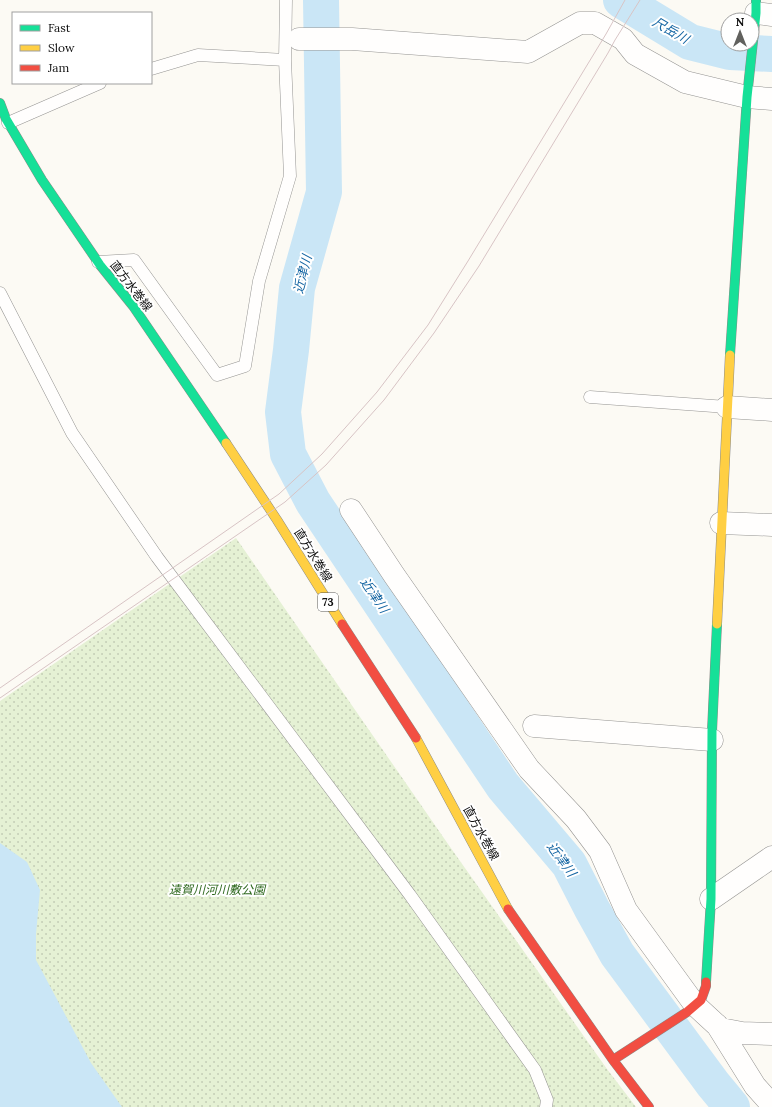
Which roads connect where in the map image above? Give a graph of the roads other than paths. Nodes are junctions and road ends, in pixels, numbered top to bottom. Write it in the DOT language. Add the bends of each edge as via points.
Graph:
graph roads {
  1 [pos="286,0"];
  2 [pos="761,9"];
  3 [pos="299,39"];
  4 [pos="285,60"];
  5 [pos="152,69"];
  6 [pos="98,84"];
  7 [pos="747,97"];
  8 [pos="772,99"];
  9 [pos="0,103"];
  10 [pos="8,123"];
  11 [pos="98,262"];
  12 [pos="0,294"];
  13 [pos="590,397"];
  14 [pos="727,407"];
  15 [pos="772,410"];
  16 [pos="351,510"];
  17 [pos="721,523"];
  18 [pos="772,525"];
  19 [pos="534,726"];
  20 [pos="712,740"];
  21 [pos="772,857"];
  22 [pos="711,899"];
  23 [pos="691,1009"];
  24 [pos="717,1025"];
  25 [pos="772,1034"];
  26 [pos="613,1060"];
  27 [pos="756,1086"];
  28 [pos="772,1106"];
  29 [pos="546,1107"];
  30 [pos="649,1107"];
  31 [pos="765,1107"];
  1 -- 4 [label="lane"];
  2 -- 7 [label="main road"];
  3 -- 7 [label="street" via="352,38 528,52 580,23 595,22 623,39 635,54 685,82"];
  4 -- 5 [label="lane" via="198,55"];
  4 -- 11 [label="lane" via="290,176 259,281 245,366 217,375 134,260"];
  6 -- 10 [label="lane"];
  7 -- 8 [label="street"];
  7 -- 14 [label="main road"];
  9 -- 10 [label="main road, 直方水巻線 / 73"];
  10 -- 11 [label="main road, 直方水巻線 / 73" via="42,180"];
  11 -- 26 [label="main road, 直方水巻線 / 73" via="133,306 277,520 412,731 511,914"];
  12 -- 29 [label="lane" via="72,433 157,557 405,889 535,1070 547,1100"];
  13 -- 14 [label="lane"];
  14 -- 15 [label="street"];
  14 -- 17 [label="main road"];
  16 -- 23 [label="street" via="529,769 576,819 600,852 626,910"];
  17 -- 18 [label="street"];
  17 -- 20 [label="main road"];
  19 -- 20 [label="street"];
  20 -- 22 [label="main road"];
  21 -- 22 [label="street"];
  22 -- 23 [label="main road" via="706,986 701,1000"];
  23 -- 24 [label="street"];
  23 -- 26 [label="main road"];
  24 -- 25 [label="street" via="721,1029 742,1033"];
  24 -- 27 [label="street"];
  26 -- 30 [label="main road, 直方水巻線 / 73"];
  27 -- 28 [label="street"];
  27 -- 31 [label="street"];
}
